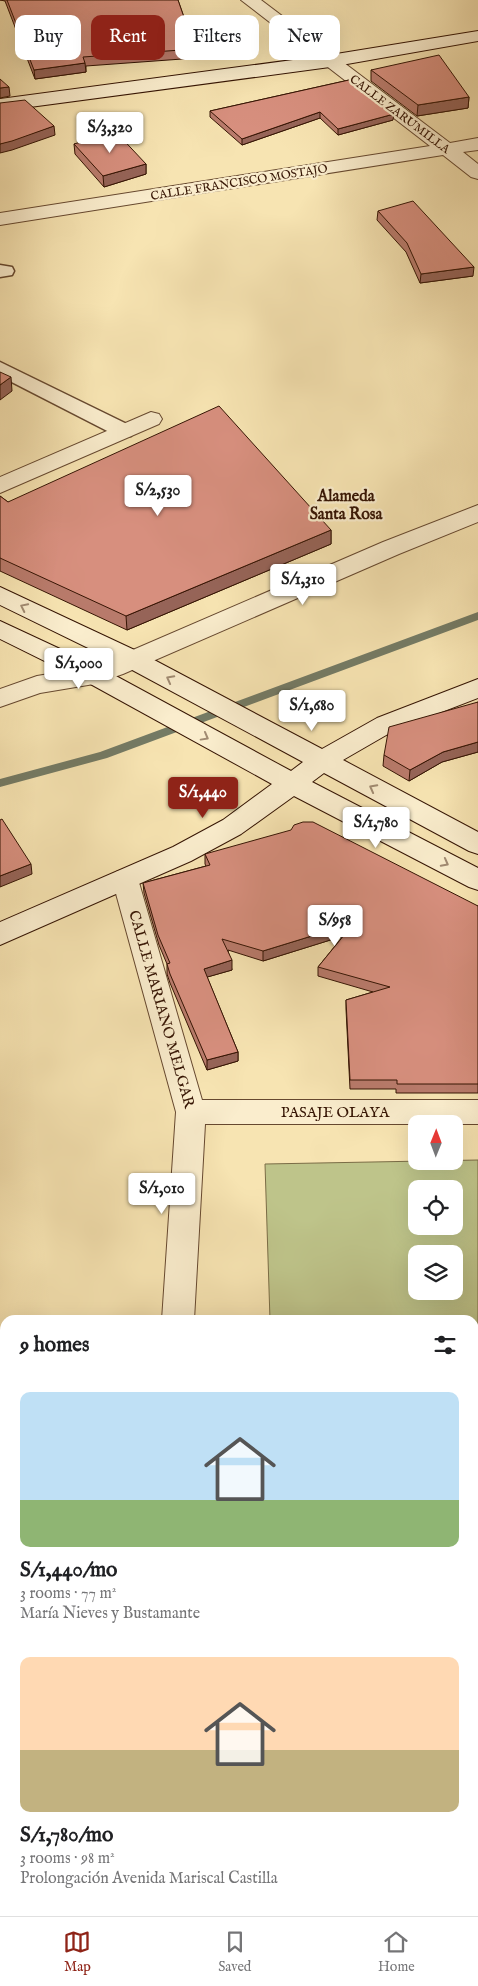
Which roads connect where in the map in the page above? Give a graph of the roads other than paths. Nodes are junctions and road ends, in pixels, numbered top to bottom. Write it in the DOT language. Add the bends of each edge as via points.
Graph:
graph roads {
  1 [pos="250,0"];
  2 [pos="270,15"];
  3 [pos="478,36"];
  4 [pos="340,58"];
  5 [pos="330,60"];
  6 [pos="0,105"];
  7 [pos="478,144"];
  8 [pos="446,149"];
  9 [pos="478,173"];
  10 [pos="0,219"];
  11 [pos="0,368"];
  12 [pos="151,419"];
  13 [pos="124,431"];
  14 [pos="0,486"];
  15 [pos="478,513"];
  16 [pos="0,595"];
  17 [pos="0,629"];
  18 [pos="113,667"];
  19 [pos="478,688"];
  20 [pos="0,698"];
  21 [pos="323,761"];
  22 [pos="294,782"];
  23 [pos="478,844"];
  24 [pos="126,879"];
  25 [pos="478,880"];
  26 [pos="0,934"];
  27 [pos="192,1112"];
  28 [pos="478,1112"];
  29 [pos="178,1315"];
  1 -- 2 [label="street, CALLE ZARUMILLA"];
  3 -- 4 [label="street"];
  5 -- 6 [label="street"];
  5 -- 8 [label="street, CALLE ZARUMILLA"];
  7 -- 8 [label="street, CALLE FRANCISCO MOSTAJO"];
  8 -- 9 [label="street, CALLE ZARUMILLA"];
  8 -- 10 [label="street, CALLE FRANCISCO MOSTAJO"];
  11 -- 13 [label="lane"];
  12 -- 13 [label="street"];
  13 -- 14 [label="street"];
  15 -- 18 [label="street"];
  18 -- 16 [label="street, one-way"];
  17 -- 18 [label="street"];
  18 -- 20 [label="street" via="37,685"];
  21 -- 18 [label="street, one-way" via="213,702"];
  18 -- 22 [label="street, one-way" via="174,719"];
  19 -- 21 [label="street" via="386,724"];
  21 -- 22 [label="street"];
  23 -- 21 [label="street, one-way"];
  22 -- 24 [label="street" via="232,826 182,854"];
  22 -- 25 [label="street, one-way"];
  24 -- 26 [label="street"];
  24 -- 27 [label="street, CALLE MARIANO MELGAR"];
  27 -- 28 [label="street, PASAJE OLAYA"];
  27 -- 29 [label="street, CALLE MARIANO MELGAR"];
}
